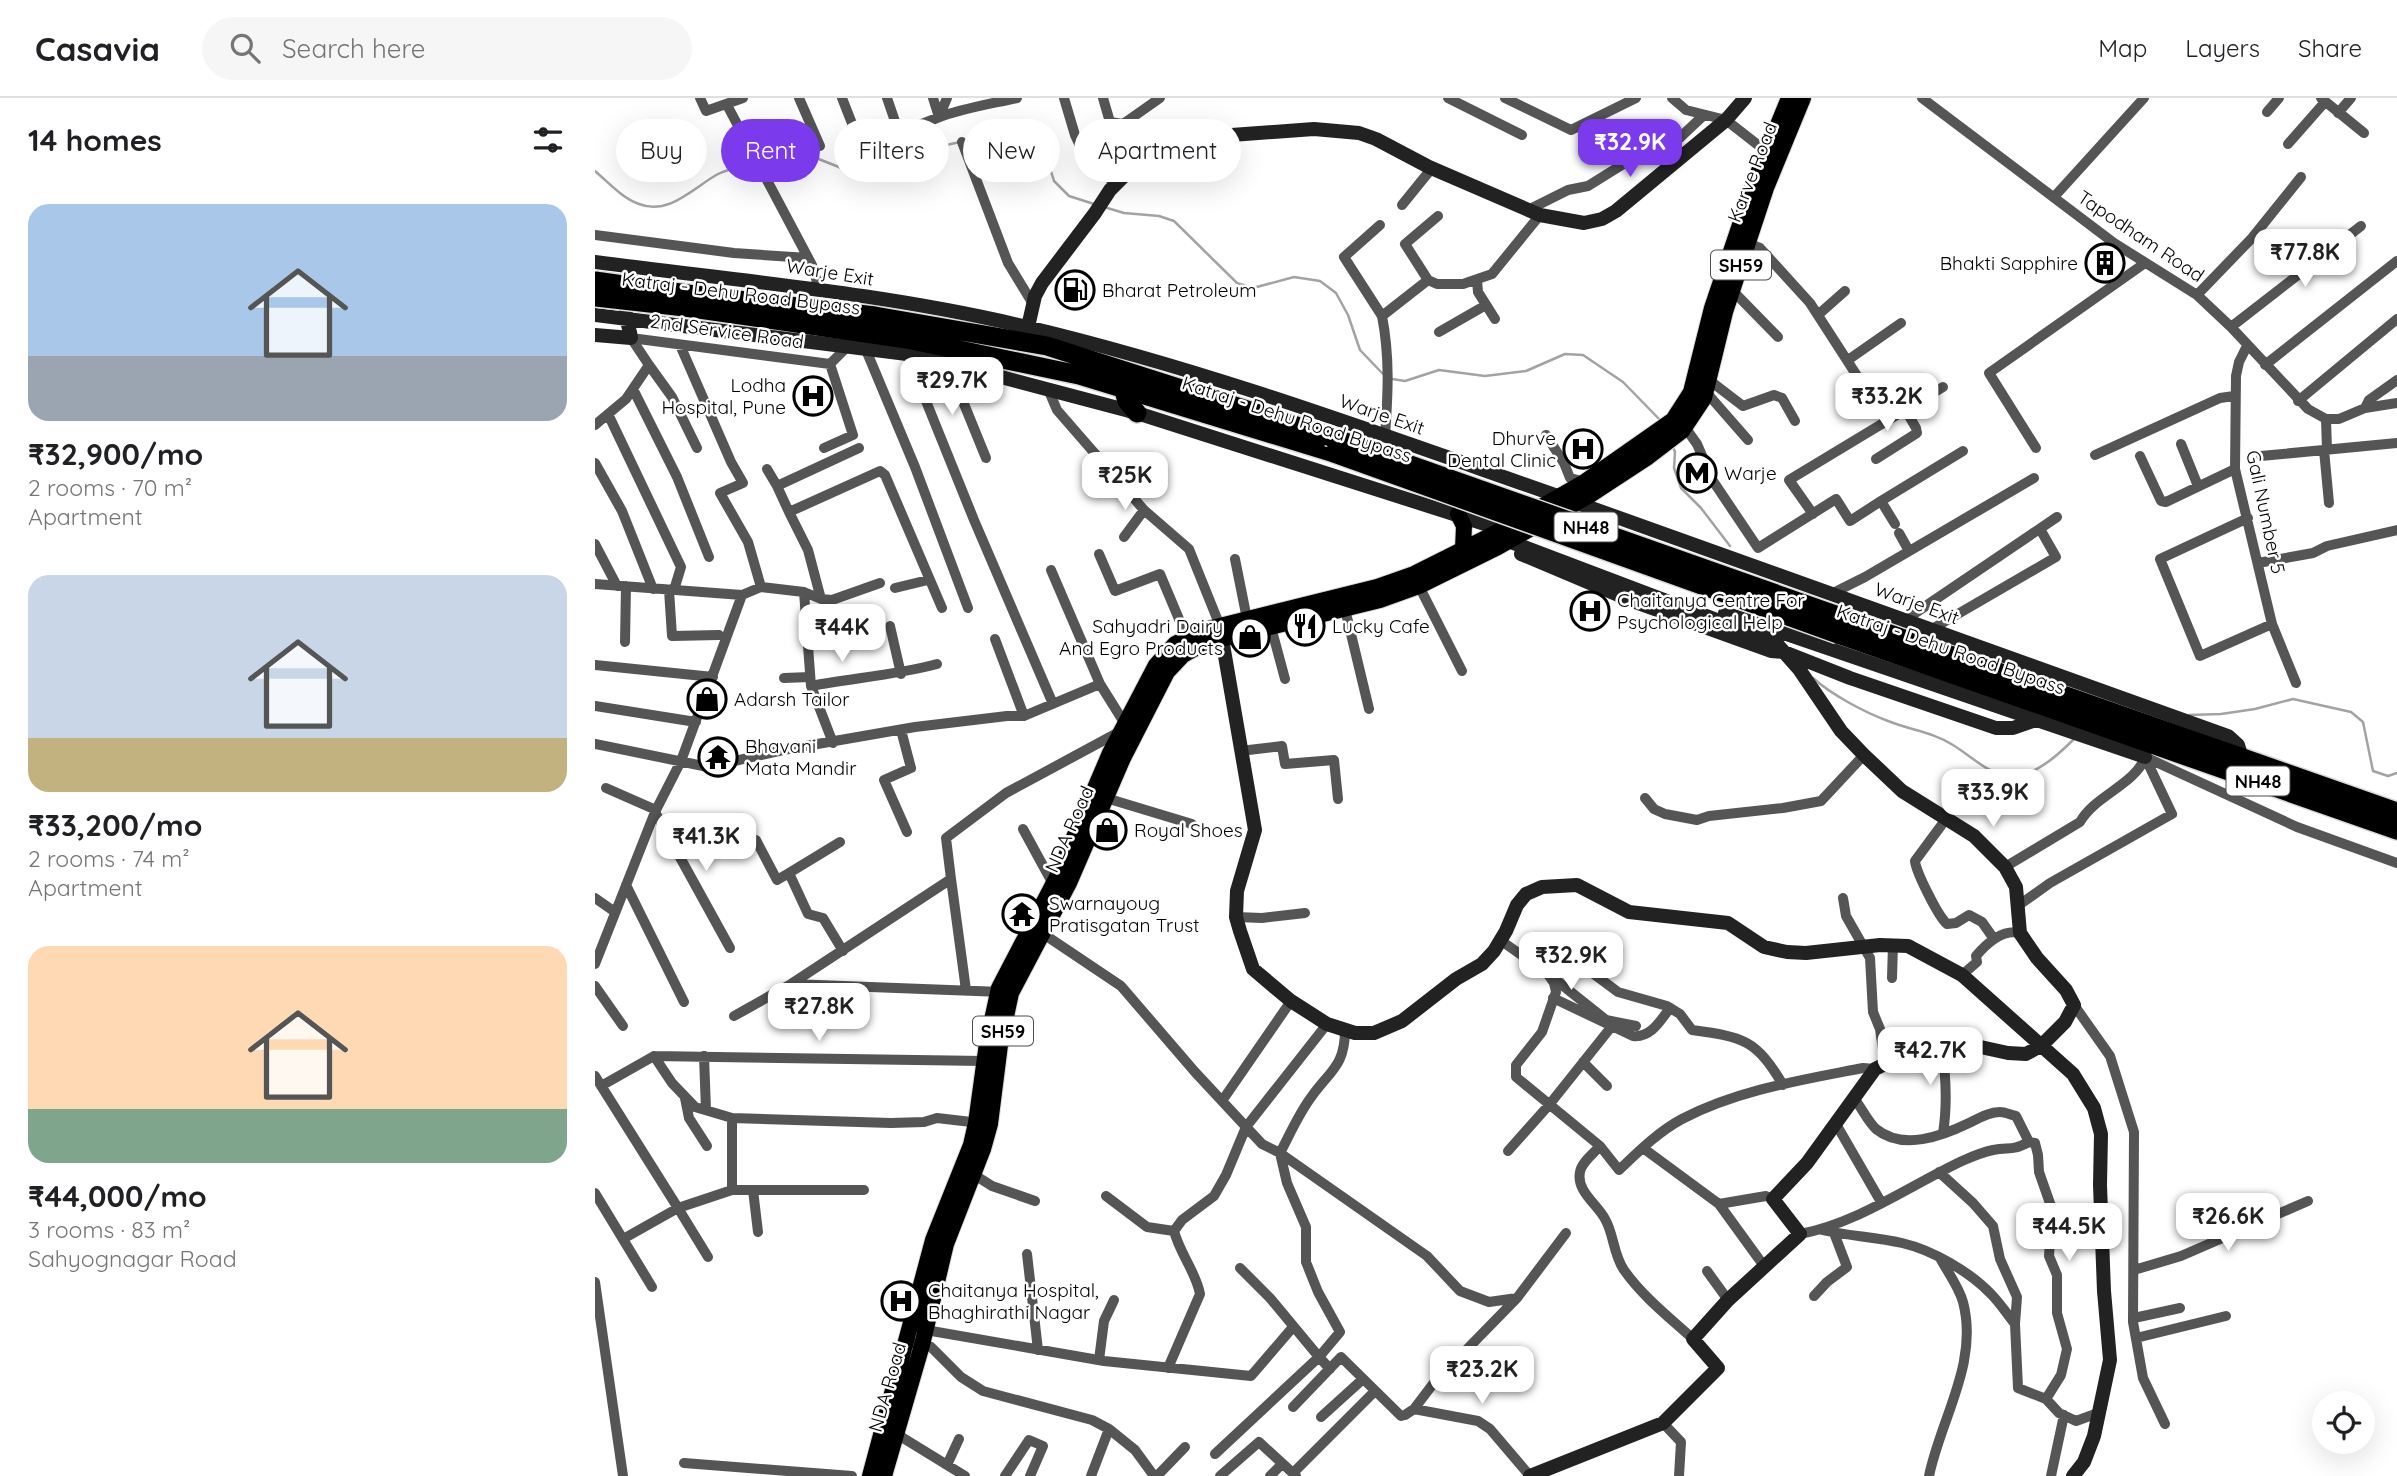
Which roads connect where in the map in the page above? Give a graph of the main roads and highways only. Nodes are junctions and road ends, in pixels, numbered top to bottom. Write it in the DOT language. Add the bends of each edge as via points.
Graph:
graph roads {
  1 [pos="1789,98"];
  2 [pos="1803,98"];
  3 [pos="1774,152"];
  4 [pos="1741,241"];
  5 [pos="595,281"];
  6 [pos="595,297"];
  7 [pos="686,300"];
  8 [pos="1123,388"];
  9 [pos="1137,413"];
  10 [pos="1674,428"];
  11 [pos="1331,444"];
  12 [pos="1584,491"];
  13 [pos="1458,514"];
  14 [pos="1503,536"];
  15 [pos="1463,549"];
  16 [pos="1221,633"];
  17 [pos="2075,716"];
  18 [pos="1127,729"];
  19 [pos="2397,811"];
  20 [pos="2397,830"];
  21 [pos="1005,992"];
  22 [pos="983,1124"];
  23 [pos="916,1336"];
  24 [pos="870,1476"];
  25 [pos="884,1476"];
  1 -- 3 [label="main road, Karve Road / SH59"];
  2 -- 3 [label="main road, Karve Road / SH59"];
  3 -- 4 [label="main road, Karve Road / SH59"];
  4 -- 10 [label="main road, Karve Road / SH59" via="1712,308 1691,392"];
  4 -- 10 [label="main road, Karve Road / SH59" via="1707,386"];
  5 -- 7 [label="highway, Katraj - Dehu Road Bypass / NH48, bridge"];
  6 -- 7 [label="highway, Katraj - Dehu Road Bypass / NH48, bridge"];
  7 -- 8 [label="highway, Katraj - Dehu Road Bypass / NH48" via="907,339"];
  7 -- 11 [label="highway, Katraj - Dehu Road Bypass / NH48" via="876,316 1047,346"];
  8 -- 9 [label="highway"];
  8 -- 11 [label="highway, Katraj - Dehu Road Bypass / NH48"];
  10 -- 12 [label="main road, Karve Road / SH59"];
  11 -- 17 [label="highway, Katraj - Dehu Road Bypass / NH48, bridge" via="2050,698"];
  12 -- 14 [label="main road, NDA Road / SH59"];
  12 -- 14 [label="main road, NDA Road / SH59" via="1559,497"];
  13 -- 15 [label="main road" via="1464,526"];
  14 -- 15 [label="main road, NDA Road / SH59"];
  14 -- 16 [label="main road, NDA Road / SH59" via="1419,586 1388,598 1271,627"];
  15 -- 16 [label="main road, NDA Road / SH59" via="1392,583 1247,619"];
  16 -- 18 [label="main road, NDA Road / SH59" via="1175,662"];
  16 -- 18 [label="main road, NDA Road / SH59" via="1200,631 1175,644 1156,665"];
  17 -- 19 [label="highway, Katraj - Dehu Road Bypass / NH48" via="2136,719"];
  17 -- 20 [label="highway, Katraj - Dehu Road Bypass / NH48" via="2118,732 2143,749"];
  18 -- 21 [label="main road, NDA Road / SH59"];
  18 -- 21 [label="main road, NDA Road / SH59" via="1106,797 1069,883"];
  21 -- 22 [label="main road, NDA Road / SH59" via="1000,1045"];
  21 -- 22 [label="main road, NDA Road / SH59" via="984,1061"];
  22 -- 23 [label="main road, NDA Road / SH59" via="973,1174"];
  22 -- 23 [label="main road, NDA Road / SH59" via="939,1221"];
  23 -- 24 [label="main road, NDA Road / SH59"];
  23 -- 25 [label="main road, NDA Road / SH59"];
}
